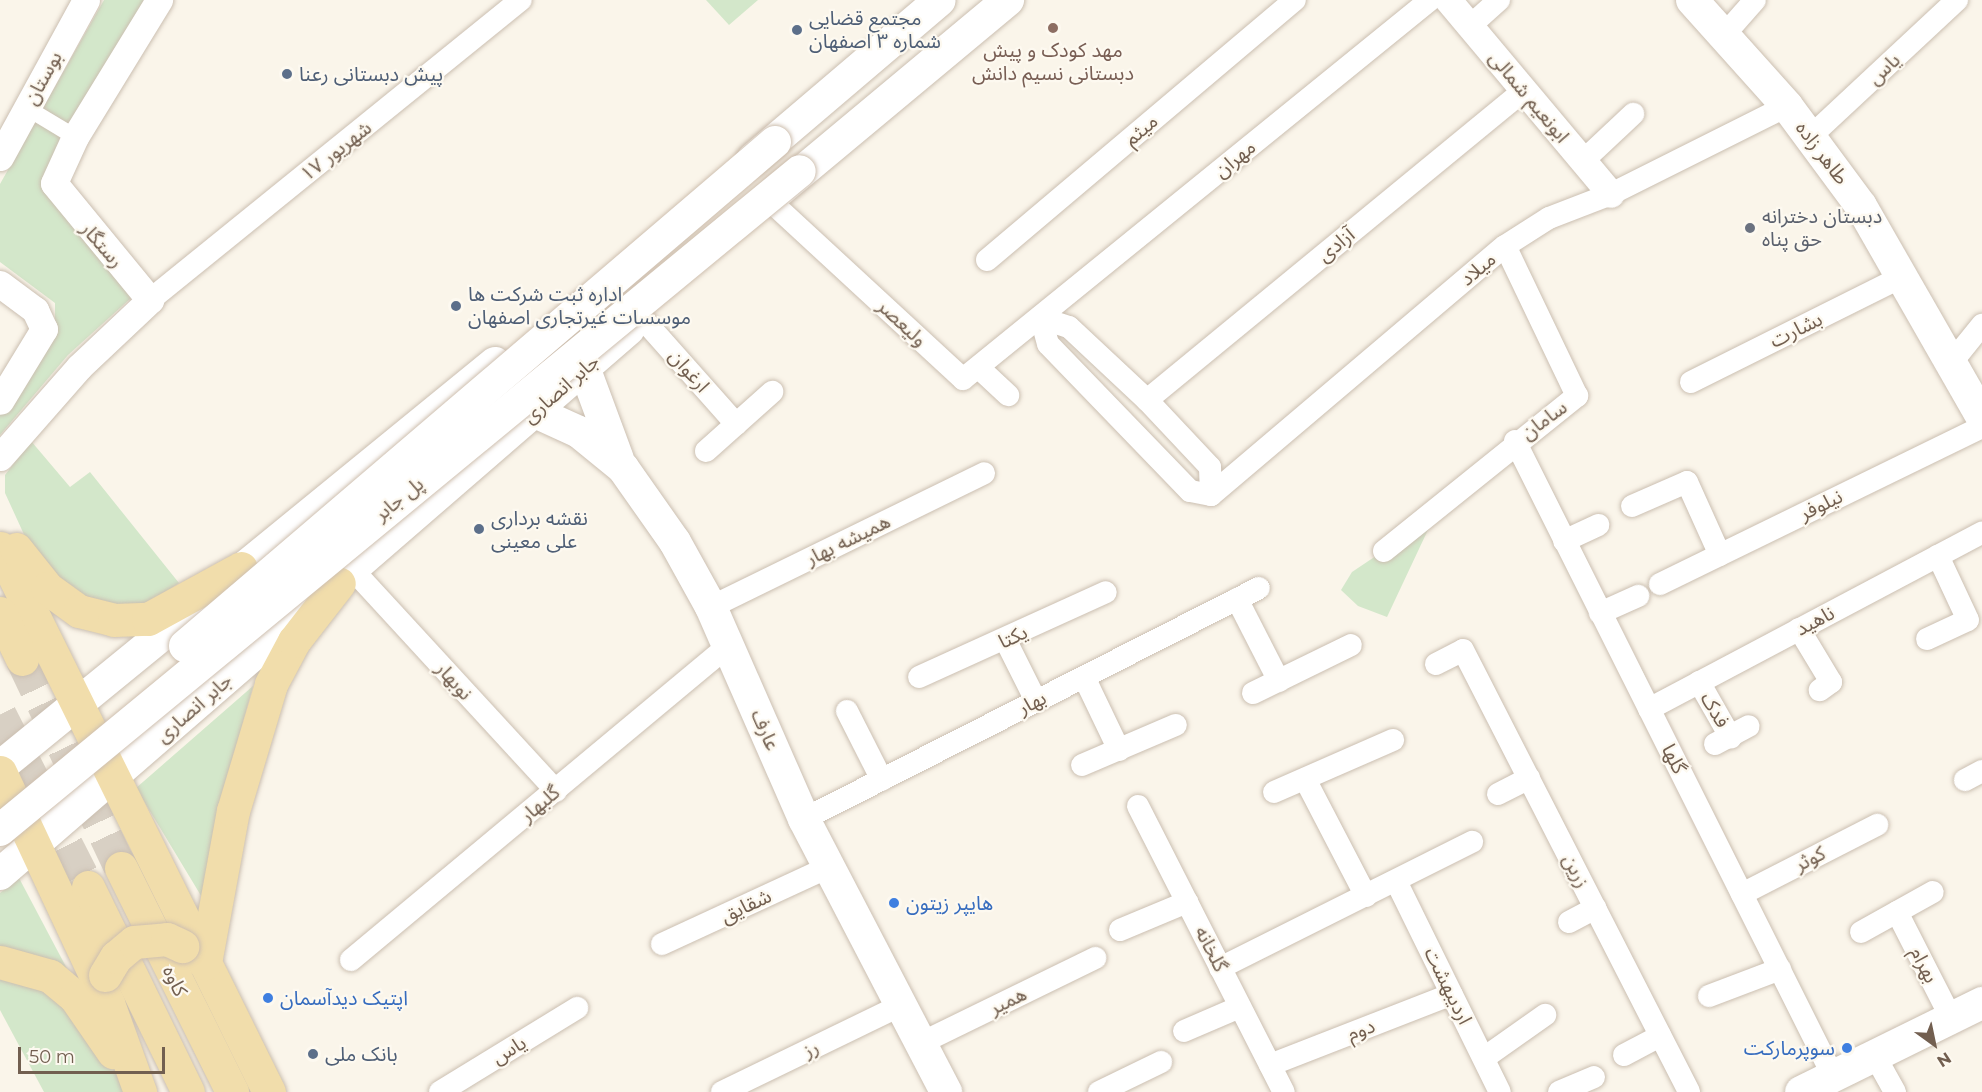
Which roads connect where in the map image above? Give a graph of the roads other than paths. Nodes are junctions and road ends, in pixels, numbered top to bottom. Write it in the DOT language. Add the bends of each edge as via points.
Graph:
graph roads {
  1 [pos="86,0"];
  2 [pos="159,0"];
  3 [pos="521,0"];
  4 [pos="940,0"];
  5 [pos="1008,0"];
  6 [pos="1295,0"];
  7 [pos="1430,0"];
  8 [pos="1449,0"];
  9 [pos="1499,0"];
  10 [pos="1692,0"];
  11 [pos="1755,0"];
  12 [pos="1958,0"];
  13 [pos="1470,26"];
  14 [pos="1725,34"];
  15 [pos="1524,90"];
  16 [pos="1787,106"];
  17 [pos="27,108"];
  18 [pos="1633,114"];
  19 [pos="75,137"];
  20 [pos="1810,137"];
  21 [pos="775,142"];
  22 [pos="0,157"];
  23 [pos="1583,161"];
  24 [pos="801,171"];
  25 [pos="1611,194"];
  26 [pos="769,200"];
  27 [pos="1505,246"];
  28 [pos="987,260"];
  29 [pos="1902,277"];
  30 [pos="0,284"];
  31 [pos="150,300"];
  32 [pos="642,318"];
  33 [pos="1041,318"];
  34 [pos="1982,325"];
  35 [pos="1104,360"];
  36 [pos="1952,362"];
  37 [pos="979,368"];
  38 [pos="585,370"];
  39 [pos="1084,381"];
  40 [pos="1691,382"];
  41 [pos="772,392"];
  42 [pos="1008,395"];
  43 [pos="0,401"];
  44 [pos="1153,406"];
  45 [pos="535,412"];
  46 [pos="1982,417"];
  47 [pos="735,424"];
  48 [pos="1982,426"];
  49 [pos="1136,434"];
  50 [pos="1515,441"];
  51 [pos="706,451"];
  52 [pos="0,457"];
  53 [pos="623,468"];
  54 [pos="984,473"];
  55 [pos="1211,495"];
  56 [pos="1632,506"];
  57 [pos="1599,525"];
  58 [pos="0,528"];
  59 [pos="1982,533"];
  60 [pos="1564,542"];
  61 [pos="0,548"];
  62 [pos="1384,551"];
  63 [pos="1720,555"];
  64 [pos="1938,556"];
  65 [pos="241,568"];
  66 [pos="346,577"];
  67 [pos="1660,584"];
  68 [pos="1259,588"];
  69 [pos="1106,592"];
  70 [pos="1638,596"];
  71 [pos="1238,599"];
  72 [pos="711,607"];
  73 [pos="0,613"];
  74 [pos="1600,613"];
  75 [pos="1799,629"];
  76 [pos="1927,639"];
  77 [pos="1006,641"];
  78 [pos="1351,645"];
  79 [pos="728,647"];
  80 [pos="22,659"];
  81 [pos="1436,664"];
  82 [pos="919,677"];
  83 [pos="1084,677"];
  84 [pos="1279,681"];
  85 [pos="1699,682"];
  86 [pos="1820,690"];
  87 [pos="1253,693"];
  88 [pos="1036,701"];
  89 [pos="77,704"];
  90 [pos="1648,709"];
  91 [pos="847,711"];
  92 [pos="1176,725"];
  93 [pos="1731,736"];
  94 [pos="1393,740"];
  95 [pos="1119,750"];
  96 [pos="1082,765"];
  97 [pos="0,767"];
  98 [pos="0,772"];
  99 [pos="113,777"];
  100 [pos="1529,778"];
  101 [pos="1305,779"];
  102 [pos="882,780"];
  103 [pos="556,791"];
  104 [pos="1274,792"];
  105 [pos="1498,794"];
  106 [pos="0,802"];
  107 [pos="1138,806"];
  108 [pos="804,819"];
  109 [pos="1877,825"];
  110 [pos="0,830"];
  111 [pos="1472,842"];
  112 [pos="35,844"];
  113 [pos="829,867"];
  114 [pos="122,868"];
  115 [pos="0,874"];
  116 [pos="1396,881"];
  117 [pos="88,887"];
  118 [pos="1934,892"];
  119 [pos="1742,894"];
  120 [pos="1365,896"];
  121 [pos="1187,902"];
  122 [pos="1595,909"];
  123 [pos="1897,912"];
  124 [pos="1569,922"];
  125 [pos="1120,930"];
  126 [pos="1861,932"];
  127 [pos="662,944"];
  128 [pos="194,954"];
  129 [pos="1095,958"];
  130 [pos="351,960"];
  131 [pos="0,962"];
  132 [pos="1220,968"];
  133 [pos="1780,969"];
  134 [pos="106,989"];
  135 [pos="1452,994"];
  136 [pos="1709,996"];
  137 [pos="1982,1003"];
  138 [pos="901,1005"];
  139 [pos="1240,1007"];
  140 [pos="577,1008"];
  141 [pos="1545,1016"];
  142 [pos="1952,1018"];
  143 [pos="1184,1031"];
  144 [pos="1660,1036"];
  145 [pos="921,1044"];
  146 [pos="1624,1055"];
  147 [pos="1875,1056"];
  148 [pos="1484,1058"];
  149 [pos="1161,1062"];
  150 [pos="1270,1065"];
  151 [pos="1833,1076"];
  152 [pos="1593,1077"];
  153 [pos="140,1092"];
  154 [pos="188,1092"];
  155 [pos="232,1092"];
  156 [pos="269,1092"];
  157 [pos="440,1092"];
  158 [pos="722,1092"];
  159 [pos="946,1092"];
  160 [pos="1099,1092"];
  161 [pos="1284,1092"];
  162 [pos="1500,1092"];
  163 [pos="1559,1092"];
  164 [pos="1689,1092"];
  165 [pos="1801,1092"];
  166 [pos="1895,1092"];
  1 -- 17 [label="street, بوستان"];
  2 -- 19 [label="street, رستگار"];
  3 -- 31 [label="street, ۱۷ شهریور"];
  4 -- 21 [label="main road"];
  5 -- 24 [label="main road, جابر انصاری"];
  6 -- 28 [label="street, میثم"];
  7 -- 33 [label="street, مهران"];
  8 -- 13 [label="street, ابونعیم شمالی"];
  9 -- 13 [label="street"];
  10 -- 14 [label="main road, طاهر زاده"];
  11 -- 14 [label="street"];
  12 -- 20 [label="street, یاس"];
  13 -- 15 [label="street, ابونعیم شمالی"];
  14 -- 16 [label="main road, طاهر زاده"];
  15 -- 23 [label="street, ابونعیم شمالی"];
  15 -- 44 [label="street, آزادی"];
  16 -- 20 [label="main road, طاهر زاده"];
  16 -- 25 [label="street, میلاد"];
  17 -- 19 [label="street"];
  17 -- 22 [label="street, بوستان"];
  18 -- 23 [label="street"];
  19 -- 31 [label="street, رستگار" via="54,183"];
  20 -- 29 [label="main road, طاهر زاده" via="1861,206"];
  21 -- 65 [label="main road"];
  21 -- 106 [label="main road, پل جابر, bridge"];
  23 -- 25 [label="street, ابونعیم شمالی"];
  24 -- 26 [label="main road, جابر انصاری"];
  24 -- 110 [label="main road, پل جابر, bridge"];
  25 -- 27 [label="street, میلاد" via="1549,218"];
  26 -- 32 [label="main road, جابر انصاری"];
  26 -- 37 [label="street, ولیعصر" via="963,380"];
  27 -- 50 [label="street, سامان" via="1577,396"];
  27 -- 55 [label="street, میلاد"];
  29 -- 36 [label="main road, طاهر زاده"];
  29 -- 40 [label="street, بشارت"];
  30 -- 43 [label="street" via="35,310 44,329"];
  31 -- 52 [label="street" via="79,368"];
  32 -- 38 [label="main road, جابر انصاری"];
  32 -- 47 [label="street, ارغوان"];
  33 -- 35 [label="street" via="1069,327"];
  33 -- 37 [label="street, ولیعصر"];
  33 -- 39 [label="street" via="1048,344"];
  34 -- 36 [label="street"];
  35 -- 39 [label="street"];
  35 -- 44 [label="street"];
  36 -- 46 [label="main road, طاهر زاده"];
  37 -- 42 [label="street"];
  38 -- 45 [label="main road, جابر انصاری"];
  38 -- 53 [label="main road" via="595,409"];
  39 -- 49 [label="street"];
  41 -- 47 [label="street"];
  44 -- 49 [label="street, آزادی"];
  44 -- 55 [label="street" via="1210,467"];
  45 -- 53 [label="main road, عارف" via="579,432"];
  45 -- 66 [label="main road, جابر انصاری"];
  47 -- 51 [label="street"];
  48 -- 63 [label="street, نیلوفر"];
  49 -- 55 [label="street" via="1190,491"];
  50 -- 60 [label="street, گلها"];
  50 -- 62 [label="street, سامان"];
  53 -- 72 [label="main road, عارف" via="675,542"];
  54 -- 72 [label="street, همیشه بهار"];
  56 -- 63 [label="street" via="1687,482"];
  57 -- 60 [label="street"];
  58 -- 65 [label="main road" via="47,588 79,611 114,620 148,619"];
  59 -- 64 [label="street, ناهید"];
  60 -- 74 [label="street, گلها"];
  61 -- 89 [label="main road"];
  63 -- 67 [label="street, نیلوفر"];
  64 -- 75 [label="street, ناهید"];
  64 -- 76 [label="street" via="1968,620"];
  65 -- 89 [label="main road"];
  66 -- 99 [label="main road, جابر انصاری"];
  66 -- 103 [label="street, نوبهار"];
  66 -- 128 [label="main road" via="294,641 271,684"];
  68 -- 71 [label="street, بهار"];
  69 -- 77 [label="street, یکتا"];
  70 -- 74 [label="street"];
  71 -- 83 [label="street, بهار"];
  71 -- 84 [label="street"];
  72 -- 79 [label="main road, عارف"];
  73 -- 80 [label="main road"];
  74 -- 90 [label="street, گلها"];
  75 -- 85 [label="street, ناهید"];
  75 -- 86 [label="street" via="1831,682"];
  77 -- 82 [label="street, یکتا"];
  77 -- 88 [label="street"];
  78 -- 84 [label="street"];
  79 -- 103 [label="street, گلبهار"];
  79 -- 108 [label="main road, عارف"];
  81 -- 100 [label="street, زرین" via="1463,650"];
  83 -- 88 [label="street, بهار"];
  83 -- 95 [label="street"];
  84 -- 87 [label="street"];
  85 -- 90 [label="street, ناهید"];
  85 -- 93 [label="street, فدک"];
  88 -- 102 [label="street, بهار"];
  89 -- 97 [label="main road"];
  89 -- 99 [label="main road"];
  90 -- 119 [label="street, گلها"];
  91 -- 102 [label="street"];
  92 -- 95 [label="street"];
  94 -- 101 [label="street"];
  95 -- 96 [label="street"];
  98 -- 112 [label="main road"];
  99 -- 112 [label="main road, جابر انصاری"];
  99 -- 128 [label="main road"];
  100 -- 105 [label="street"];
  100 -- 122 [label="street, زرین"];
  101 -- 104 [label="street"];
  101 -- 120 [label="street"];
  102 -- 108 [label="street, بهار"];
  103 -- 130 [label="street, گلبهار"];
  107 -- 121 [label="street, گلخانه"];
  108 -- 113 [label="main road, عارف"];
  109 -- 119 [label="street, کوثر"];
  111 -- 116 [label="street"];
  112 -- 115 [label="main road, جابر انصاری"];
  112 -- 134 [label="main road"];
  113 -- 127 [label="street, شقایق"];
  113 -- 138 [label="main road, عارف"];
  114 -- 155 [label="main road, کاوه"];
  116 -- 120 [label="street"];
  116 -- 135 [label="street, اردیبهشت"];
  117 -- 154 [label="main road, کاوه"];
  118 -- 123 [label="street"];
  119 -- 133 [label="street, گلها"];
  120 -- 132 [label="street"];
  121 -- 125 [label="street"];
  121 -- 132 [label="street, گلخانه"];
  122 -- 124 [label="street"];
  122 -- 144 [label="street, زرین"];
  123 -- 126 [label="street"];
  123 -- 142 [label="street, بهرام"];
  128 -- 134 [label="main road, bridge" via="167,939 134,942 116,957"];
  128 -- 156 [label="main road"];
  129 -- 145 [label="street, همیر"];
  131 -- 153 [label="main road" via="50,976 75,997"];
  132 -- 139 [label="street, گلخانه"];
  133 -- 136 [label="street"];
  133 -- 151 [label="street, گلها"];
  134 -- 153 [label="main road"];
  135 -- 148 [label="street, اردیبهشت"];
  135 -- 150 [label="street, دوم"];
  137 -- 142 [label="main road"];
  138 -- 145 [label="main road, عارف"];
  138 -- 158 [label="street, رز"];
  139 -- 143 [label="street"];
  139 -- 150 [label="street, گلخانه"];
  140 -- 157 [label="street, یاس"];
  141 -- 148 [label="street"];
  142 -- 147 [label="main road"];
  144 -- 146 [label="street"];
  144 -- 164 [label="street, زرین"];
  145 -- 159 [label="main road, عارف"];
  147 -- 151 [label="main road"];
  147 -- 166 [label="street"];
  148 -- 162 [label="street, اردیبهشت"];
  149 -- 160 [label="street"];
  150 -- 161 [label="street, گلخانه"];
  151 -- 165 [label="main road"];
  152 -- 163 [label="street"];
}
